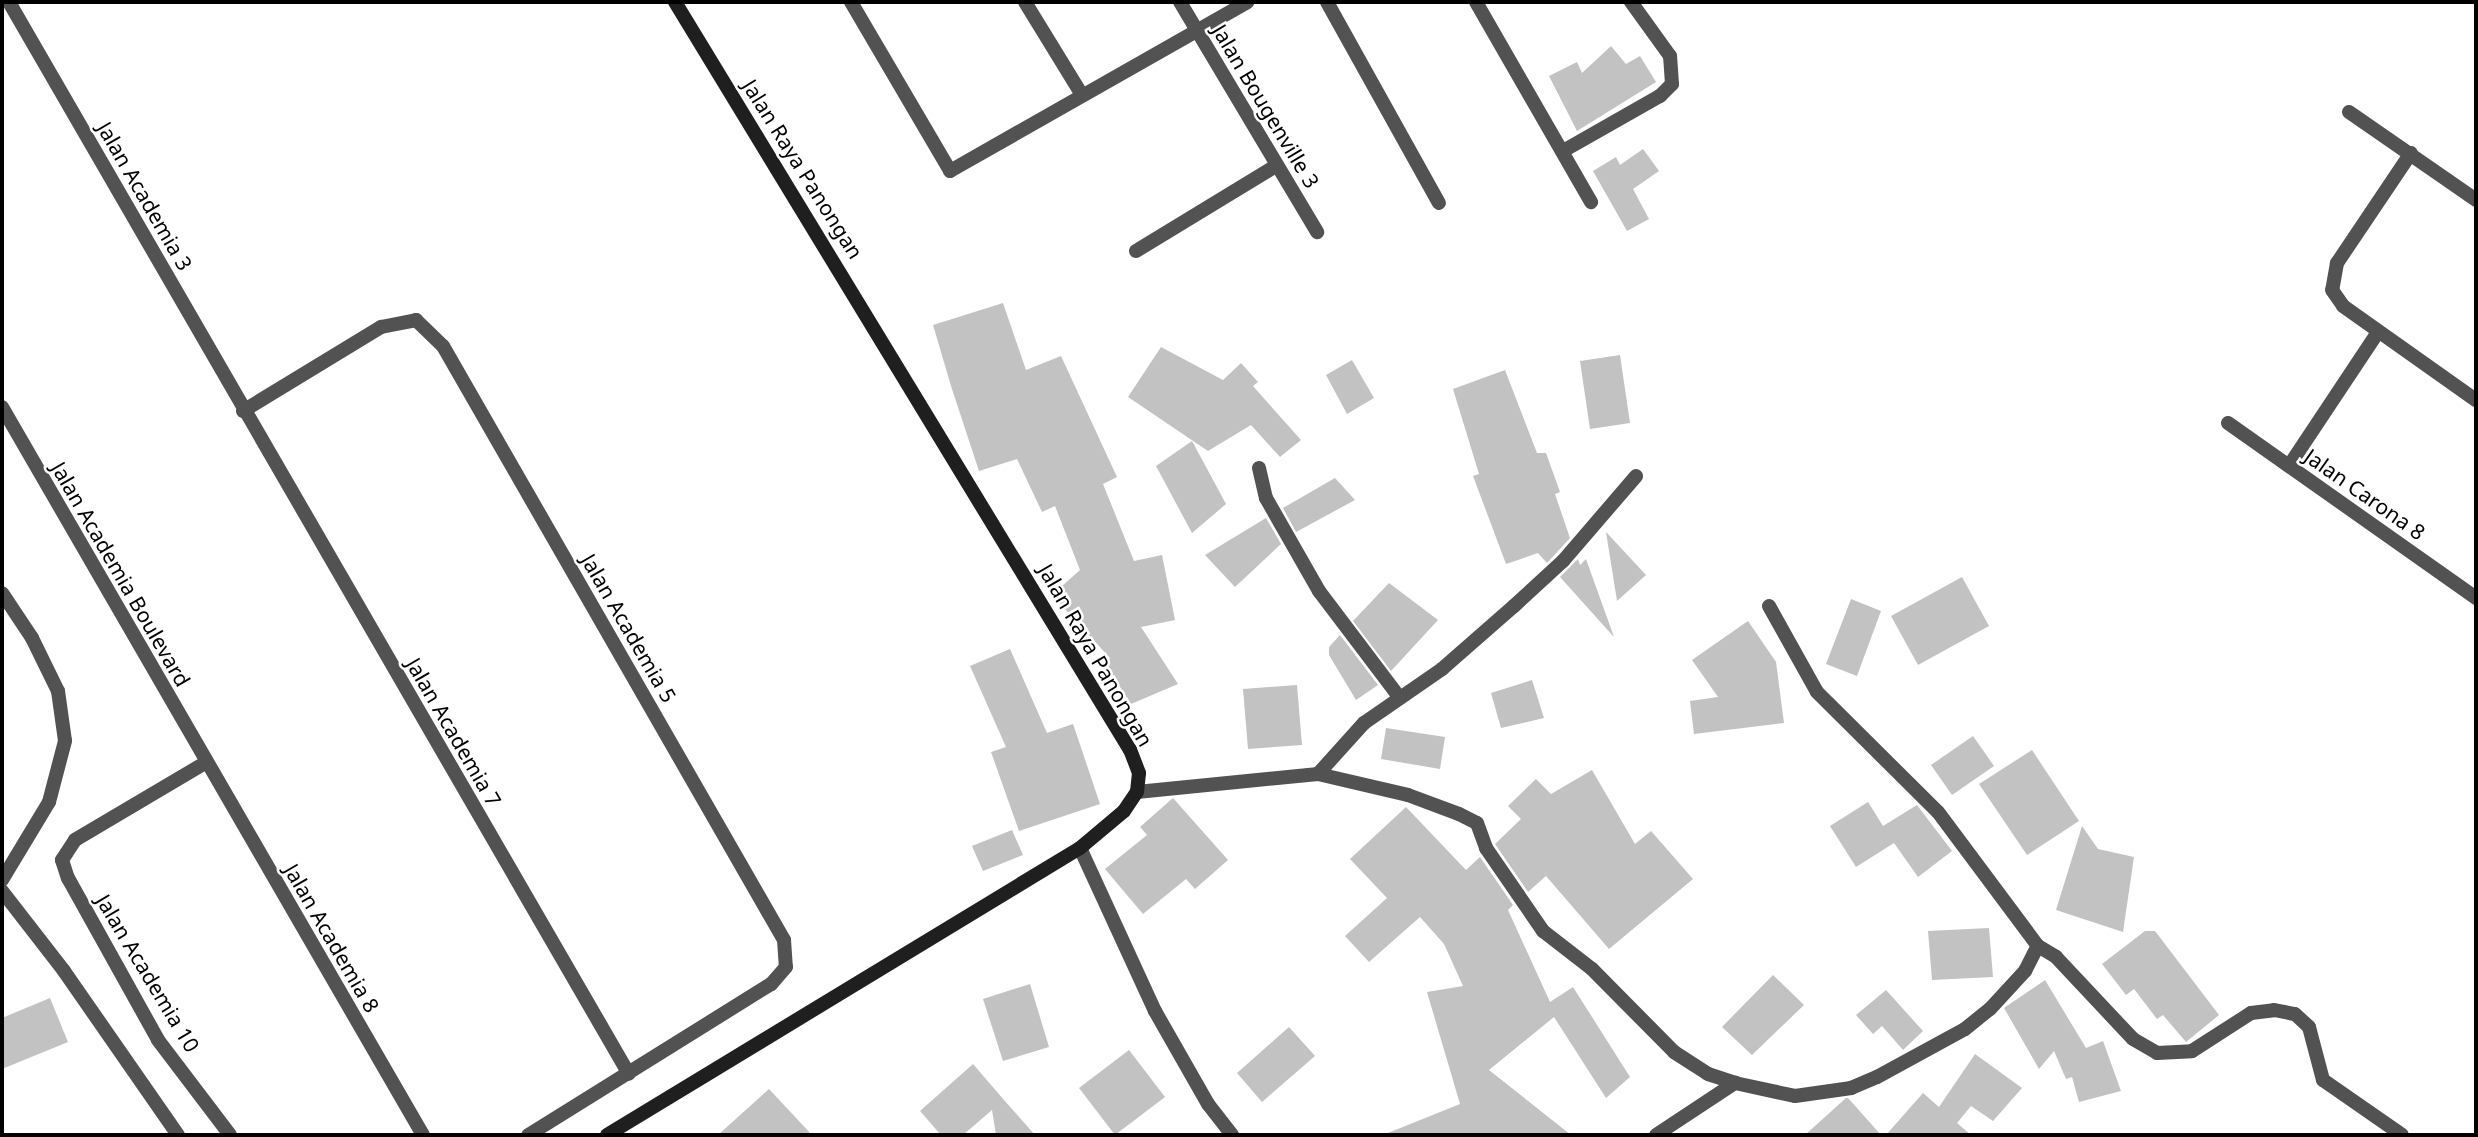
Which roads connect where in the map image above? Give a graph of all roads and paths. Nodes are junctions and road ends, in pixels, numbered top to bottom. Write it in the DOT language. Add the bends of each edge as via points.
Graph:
graph roads {
  1 [pos="9,2"];
  2 [pos="675,2"];
  3 [pos="851,2"];
  4 [pos="1025,2"];
  5 [pos="1180,2"];
  6 [pos="1247,2"];
  7 [pos="1327,2"];
  8 [pos="1476,2"];
  9 [pos="1631,2"];
  10 [pos="1198,32"];
  11 [pos="1082,95"];
  12 [pos="2349,112"];
  13 [pos="1563,150"];
  14 [pos="2411,153"];
  15 [pos="1276,166"];
  16 [pos="2476,200"];
  17 [pos="1591,202"];
  18 [pos="1439,203"];
  19 [pos="1317,232"];
  20 [pos="1136,251"];
  21 [pos="2378,331"];
  22 [pos="2476,400"];
  23 [pos="2,407"];
  24 [pos="243,411"];
  25 [pos="2228,423"];
  26 [pos="2289,466"];
  27 [pos="1259,468"];
  28 [pos="1636,476"];
  29 [pos="2,593"];
  30 [pos="2476,598"];
  31 [pos="1769,606"];
  32 [pos="1400,698"];
  33 [pos="205,763"];
  34 [pos="1318,774"];
  35 [pos="1137,792"];
  36 [pos="1080,848"];
  37 [pos="2,880"];
  38 [pos="2,891"];
  39 [pos="2038,946"];
  40 [pos="629,1074"];
  41 [pos="1735,1083"];
  42 [pos="177,1135"];
  43 [pos="230,1135"];
  44 [pos="423,1135"];
  45 [pos="528,1135"];
  46 [pos="607,1135"];
  47 [pos="1232,1135"];
  48 [pos="1656,1135"];
  49 [pos="2402,1135"];
  1 -- 24 [label="street, Jalan Academia 3"];
  2 -- 35 [label="street, Jalan Raya Panongan" via="1130,750 1139,774"];
  3 -- 11 [label="street" via="950,171"];
  4 -- 11 [label="street"];
  5 -- 10 [label="street, Jalan Bougenville 3"];
  6 -- 10 [label="street"];
  7 -- 18 [label="street"];
  8 -- 13 [label="street"];
  9 -- 13 [label="street" via="1670,56 1672,83 1660,96"];
  10 -- 11 [label="street"];
  10 -- 15 [label="street, Jalan Bougenville 3"];
  12 -- 14 [label="street"];
  13 -- 17 [label="street"];
  14 -- 16 [label="street"];
  14 -- 21 [label="street" via="2337,263 2332,290 2343,306"];
  15 -- 19 [label="street, Jalan Bougenville 3"];
  15 -- 20 [label="street"];
  21 -- 22 [label="street"];
  21 -- 26 [label="street"];
  23 -- 33 [label="street, Jalan Academia Boulevard"];
  24 -- 40 [label="street, Jalan Academia 7"];
  24 -- 40 [label="street, Jalan Academia 5" via="381,327 416,320 443,346 785,940 786,967 771,984"];
  25 -- 26 [label="street, Jalan Carona 8"];
  26 -- 30 [label="street, Jalan Carona 8"];
  27 -- 32 [label="street" via="1266,498 1319,591"];
  28 -- 32 [label="street" via="1563,561 1489,629"];
  29 -- 37 [label="street" via="33,638 58,691 65,741 49,802"];
  31 -- 39 [label="street" via="1816,692 1938,812"];
  32 -- 34 [label="street" via="1364,723"];
  33 -- 43 [label="street, Jalan Academia 10" via="75,839 62,860 158,1040"];
  33 -- 44 [label="street, Jalan Academia 8"];
  34 -- 35 [label="street"];
  34 -- 41 [label="street" via="1432,802 1477,824 1486,848 1543,931 1592,969 1674,1052 1708,1074"];
  35 -- 36 [label="street" via="1124,811"];
  36 -- 46 [label="street"];
  36 -- 47 [label="street" via="1149,1000 1208,1104"];
  38 -- 42 [label="street" via="58,962"];
  39 -- 41 [label="street" via="2025,971 1990,1009 1965,1029 1877,1077 1852,1088 1795,1096"];
  39 -- 49 [label="street" via="2056,957 2133,1039 2157,1053 2192,1051 2251,1013 2274,1010 2294,1014 2309,1027 2323,1080"];
  40 -- 45 [label="street"];
  41 -- 48 [label="street"];
}
